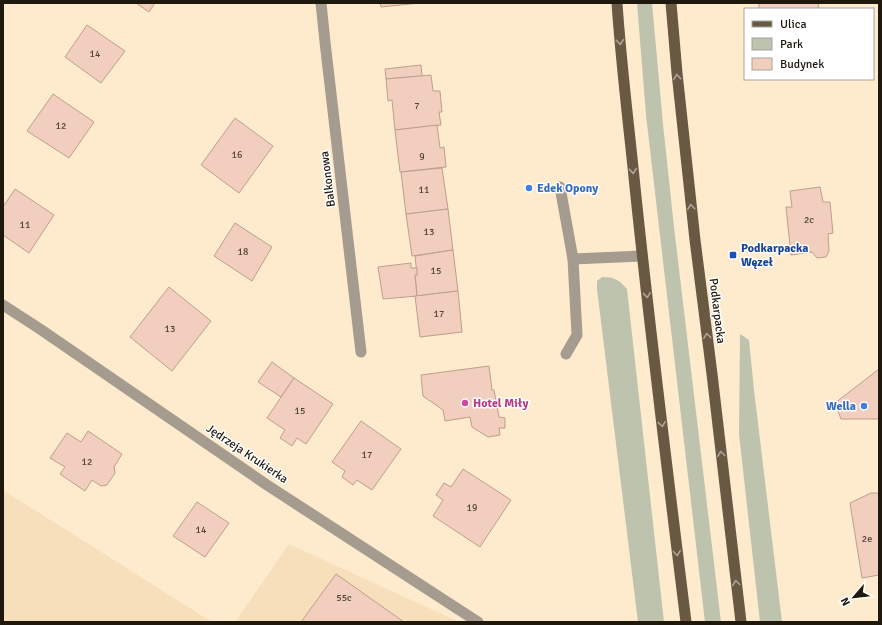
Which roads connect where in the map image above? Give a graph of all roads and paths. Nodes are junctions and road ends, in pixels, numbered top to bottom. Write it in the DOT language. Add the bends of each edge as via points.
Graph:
graph roads {
  1 [pos="322,3"];
  2 [pos="617,3"];
  3 [pos="671,3"];
  4 [pos="560,187"];
  5 [pos="642,256"];
  6 [pos="573,259"];
  7 [pos="3,305"];
  8 [pos="361,352"];
  9 [pos="566,354"];
  10 [pos="478,622"];
  11 [pos="686,622"];
  12 [pos="741,622"];
  1 -- 8 [label="street, Balkonowa"];
  2 -- 5 [label="main road, one-way"];
  12 -- 3 [label="main road, Podkarpacka, one-way" via="676,73"];
  4 -- 6 [label="street"];
  5 -- 6 [label="street"];
  5 -- 11 [label="main road, one-way"];
  6 -- 9 [label="street" via="577,335"];
  7 -- 10 [label="street, Jędrzeja Krukierka" via="267,485"];
}
